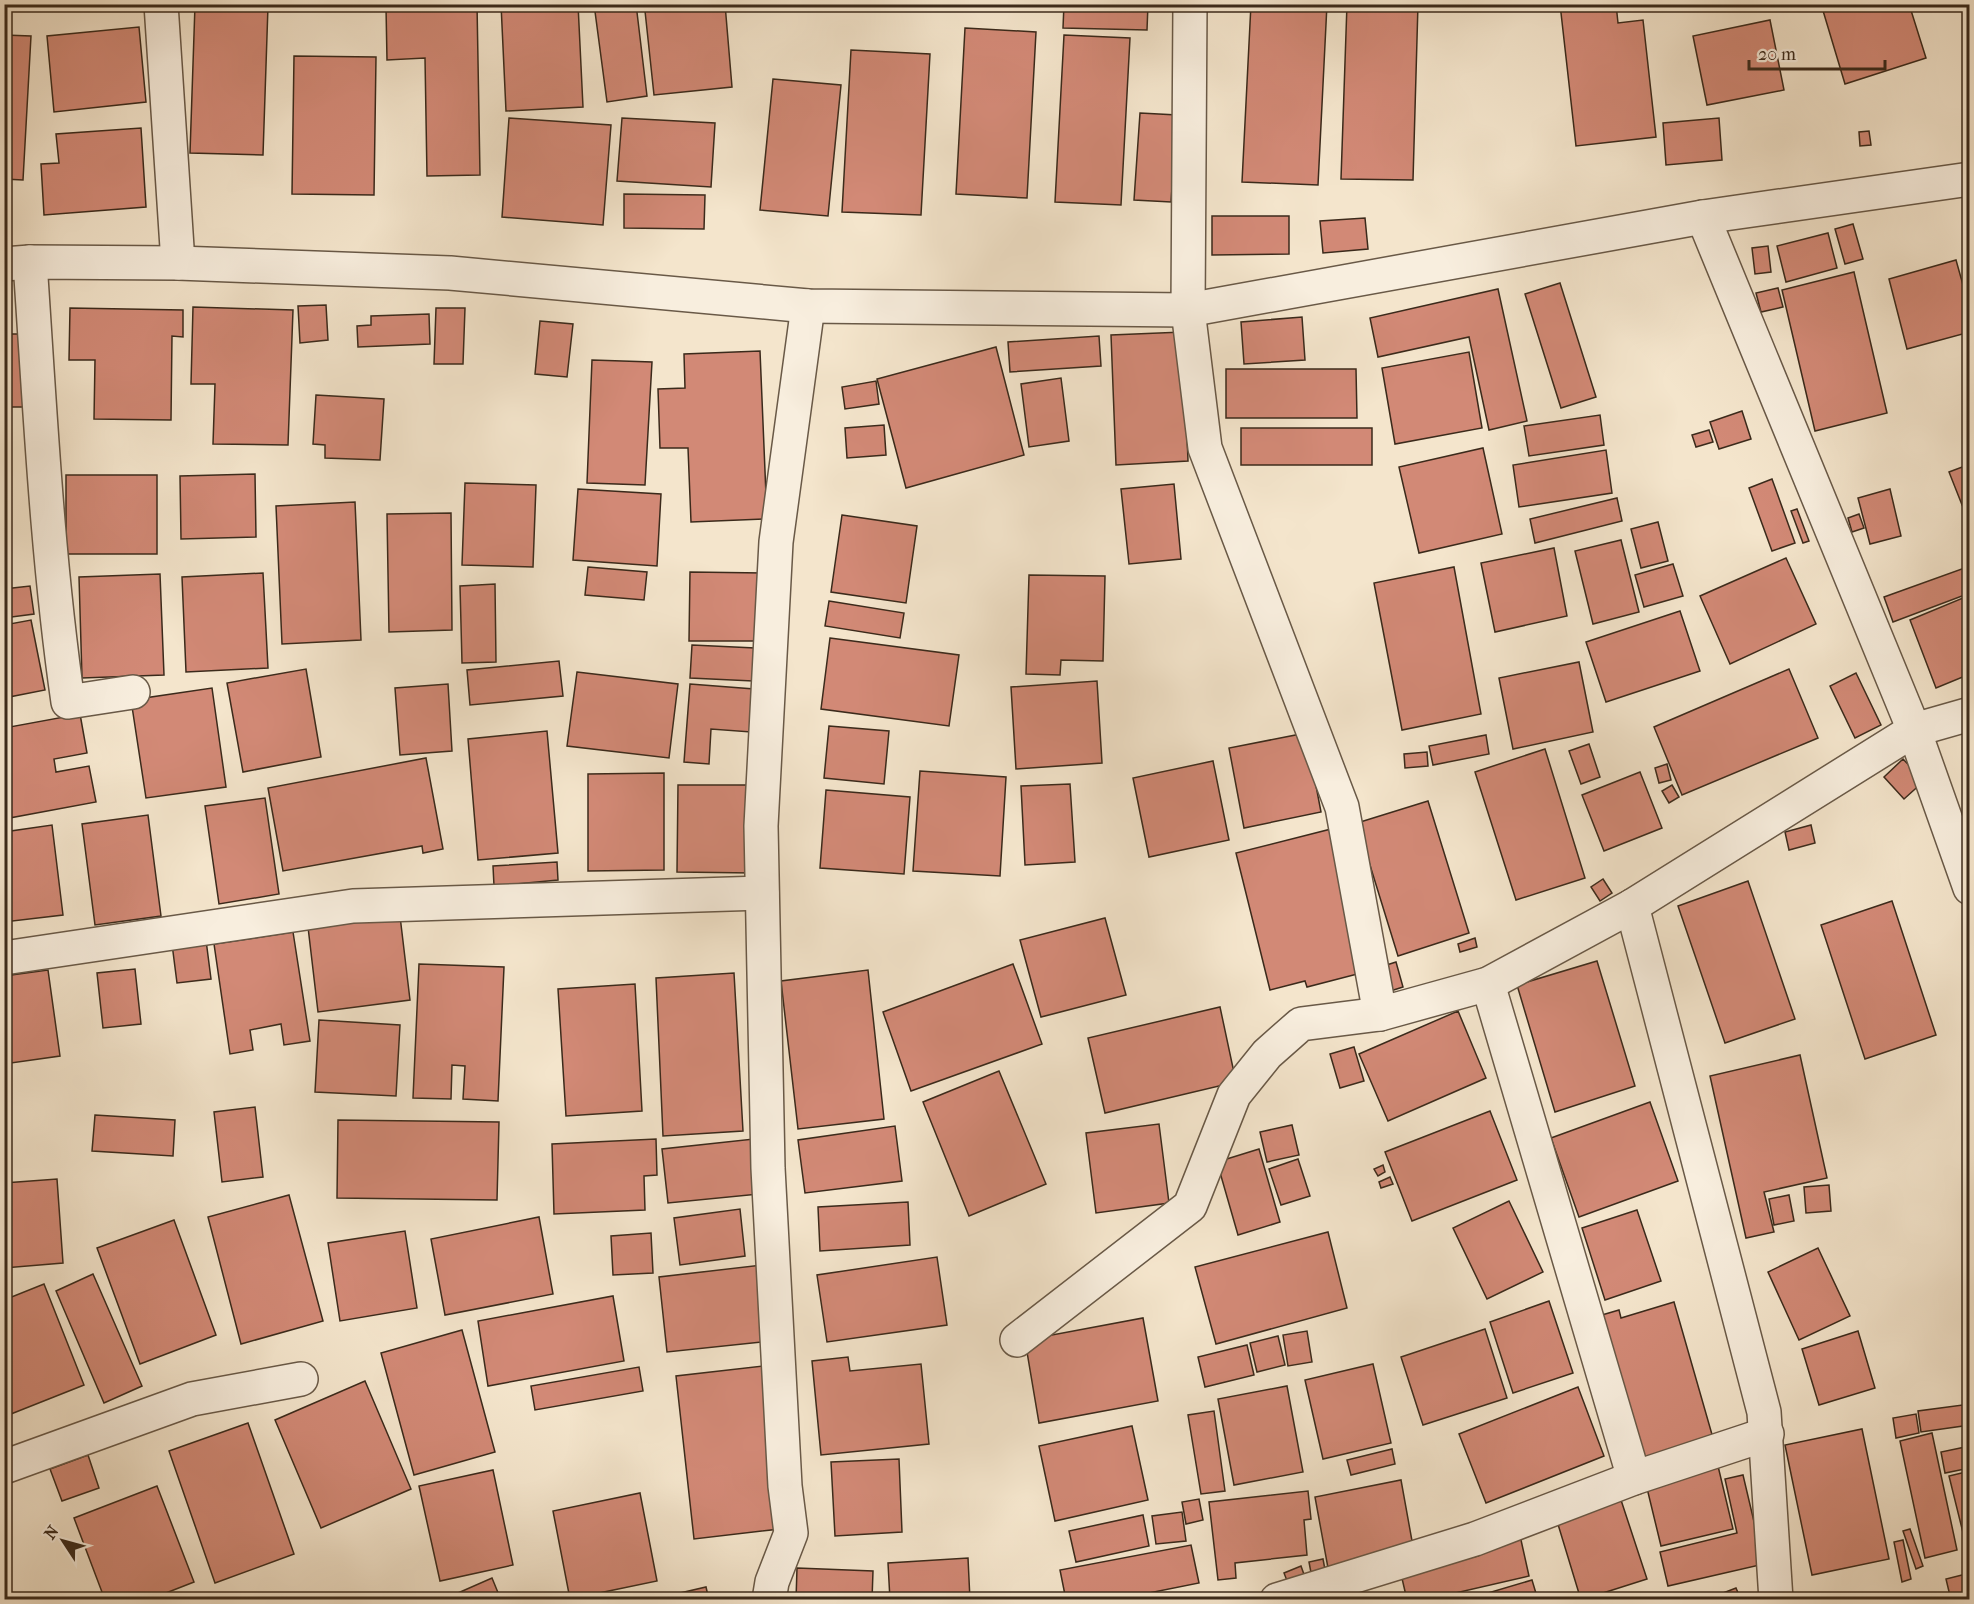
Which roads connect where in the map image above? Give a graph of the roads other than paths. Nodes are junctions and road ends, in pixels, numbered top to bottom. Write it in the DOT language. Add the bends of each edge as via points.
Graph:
graph roads {
  1 [pos="161,4"];
  2 [pos="1190,4"];
  3 [pos="1970,179"];
  4 [pos="1703,217"];
  5 [pos="17,263"];
  6 [pos="178,263"];
  7 [pos="808,306"];
  8 [pos="1188,310"];
  9 [pos="133,692"];
  10 [pos="1970,714"];
  11 [pos="1914,729"];
  12 [pos="1970,888"];
  13 [pos="762,893"];
  14 [pos="1632,906"];
  15 [pos="4,958"];
  16 [pos="1488,984"];
  17 [pos="1380,1014"];
  18 [pos="1017,1340"];
  19 [pos="301,1379"];
  20 [pos="1767,1434"];
  21 [pos="4,1467"];
  22 [pos="1634,1478"];
  23 [pos="769,1599"];
  24 [pos="1276,1599"];
  25 [pos="1776,1599"];
  1 -- 6 [label="street"];
  2 -- 8 [label="street"];
  3 -- 4 [label="street"];
  4 -- 8 [label="street"];
  4 -- 11 [label="street"];
  5 -- 6 [label="street"];
  5 -- 9 [label="street" via="68,702"];
  6 -- 7 [label="street" via="450,273"];
  7 -- 8 [label="street"];
  7 -- 13 [label="street" via="776,542 761,826"];
  8 -- 17 [label="street" via="1206,448 1342,807"];
  10 -- 11 [label="street"];
  11 -- 12 [label="street"];
  11 -- 14 [label="street"];
  13 -- 15 [label="street" via="352,906"];
  13 -- 23 [label="street" via="768,1168 785,1486 791,1533"];
  14 -- 16 [label="street"];
  14 -- 20 [label="street"];
  16 -- 17 [label="street"];
  16 -- 22 [label="street"];
  17 -- 18 [label="street" via="1302,1023 1267,1054 1234,1095 1190,1206"];
  19 -- 21 [label="street" via="192,1400"];
  20 -- 22 [label="street"];
  20 -- 25 [label="street"];
  22 -- 24 [label="street" via="1474,1539"];
}
